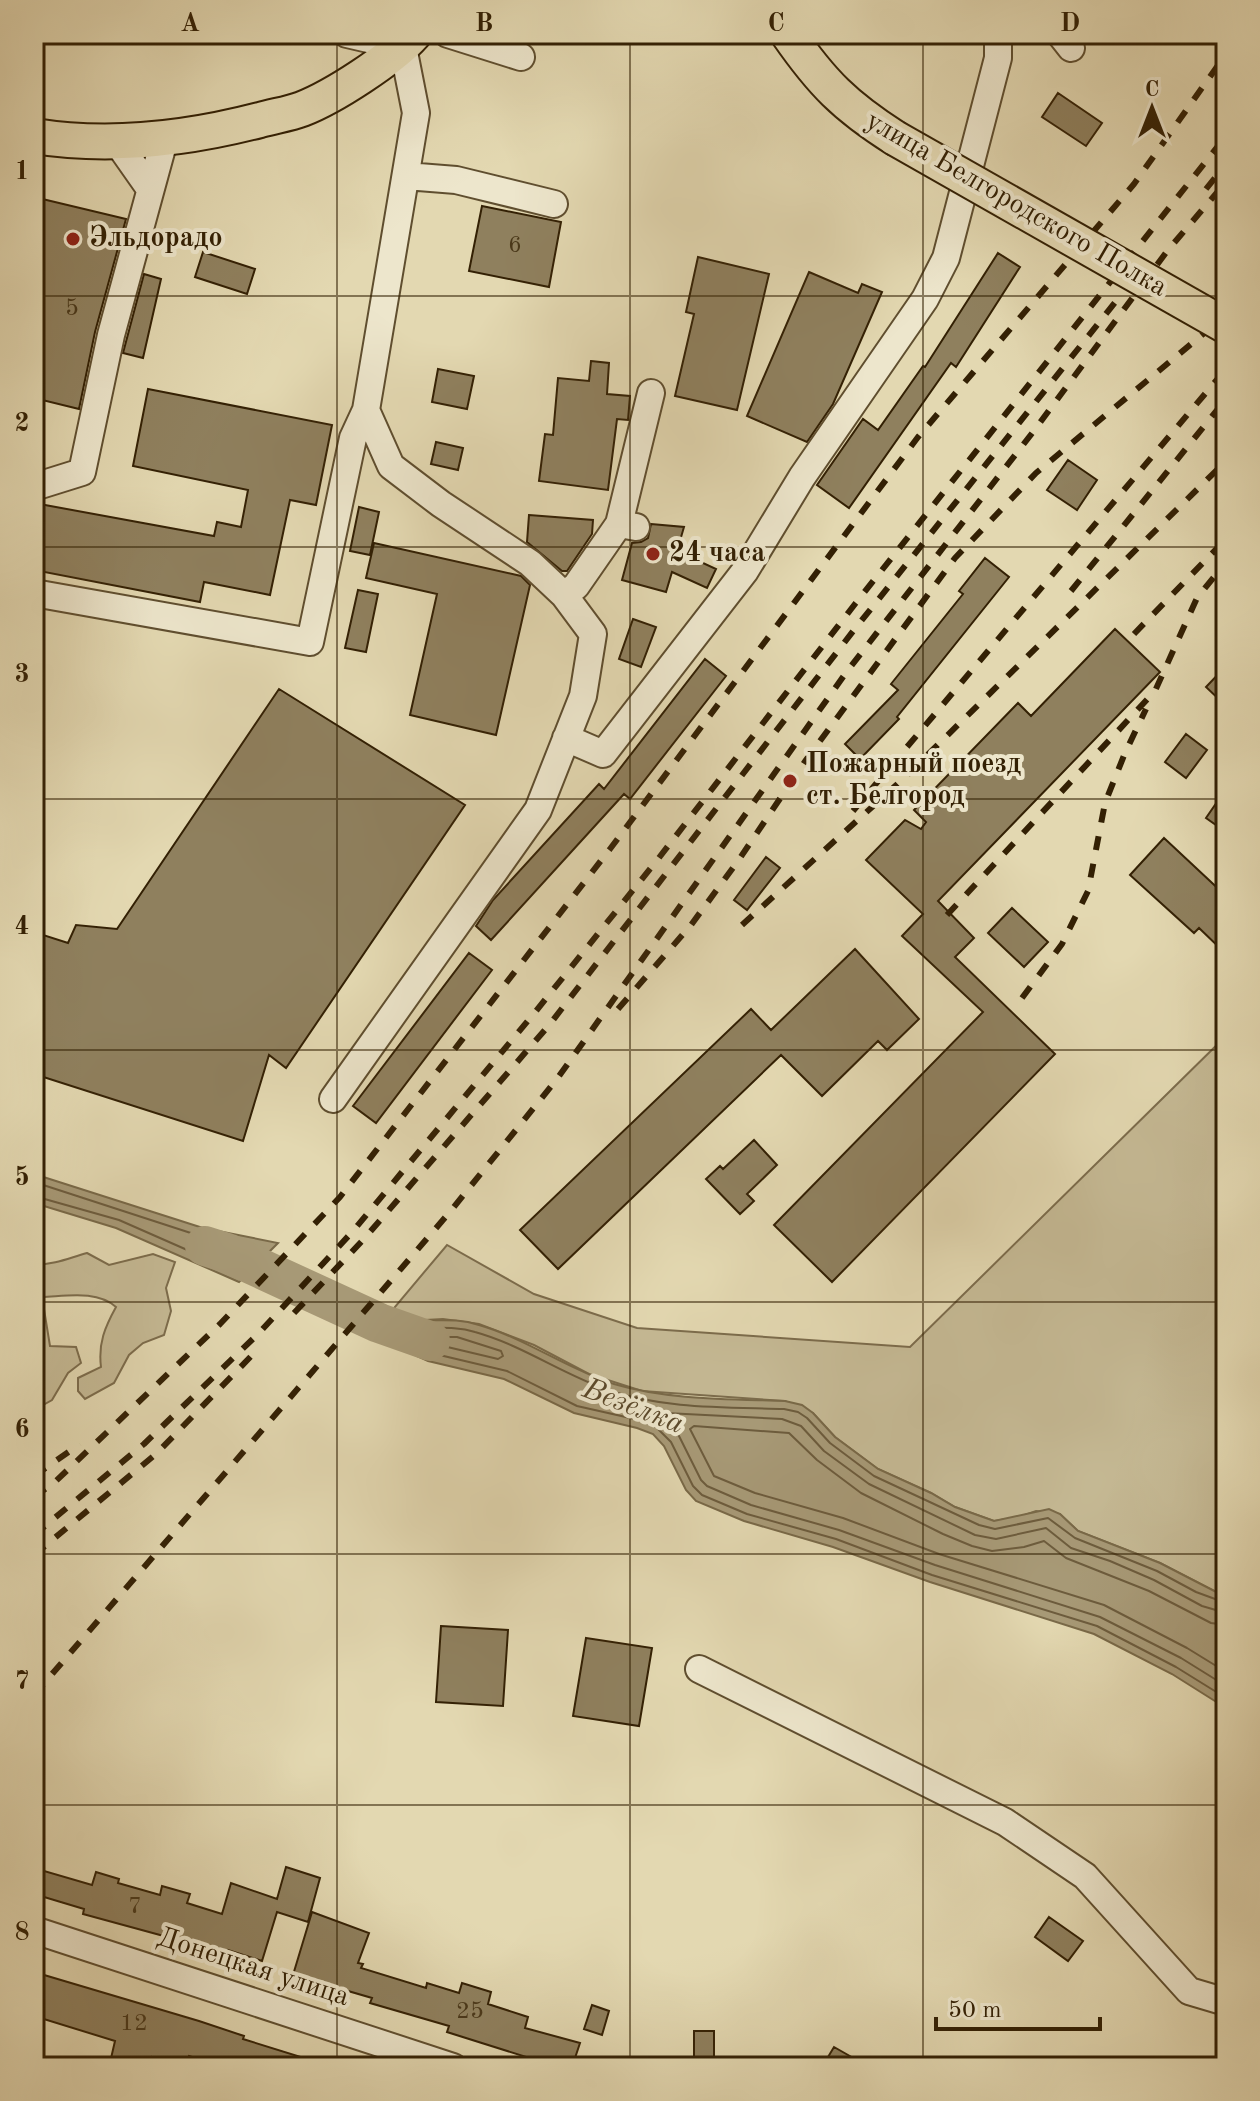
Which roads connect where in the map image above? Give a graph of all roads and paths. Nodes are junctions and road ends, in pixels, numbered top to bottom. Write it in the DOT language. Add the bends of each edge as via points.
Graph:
graph roads {
  1 [pos="347,34"];
  2 [pos="448,34"];
  3 [pos="788,34"];
  4 [pos="998,34"];
  5 [pos="408,40"];
  6 [pos="521,57"];
  7 [pos="34,136"];
  8 [pos="165,137"];
  9 [pos="117,142"];
  10 [pos="406,176"];
  11 [pos="150,189"];
  12 [pos="554,204"];
  13 [pos="1226,326"];
  14 [pos="651,393"];
  15 [pos="366,410"];
  16 [pos="34,487"];
  17 [pos="34,593"];
  18 [pos="564,595"];
  19 [pos="566,738"];
  20 [pos="333,1099"];
  21 [pos="699,1669"];
  22 [pos="34,1930"];
  23 [pos="1226,2002"];
  24 [pos="453,2067"];
  1 -- 5 [label="street"];
  2 -- 6 [label="street"];
  3 -- 13 [label="main road, улица Белгородского Полка, bridge" via="831,90 858,114"];
  4 -- 19 [label="street" via="998,58 946,258 925,299 802,477 745,571 603,754"];
  5 -- 8 [label="main road" via="370,71 303,109"];
  5 -- 10 [label="street" via="416,113"];
  7 -- 9 [label="main road"];
  8 -- 9 [label="main road"];
  8 -- 11 [label="street"];
  9 -- 11 [label="street"];
  10 -- 12 [label="street" via="456,180"];
  10 -- 15 [label="street"];
  11 -- 16 [label="street" via="82,472"];
  14 -- 18 [label="street" via="628,526"];
  15 -- 17 [label="street" via="353,438 310,642"];
  15 -- 18 [label="street" via="391,466 530,563"];
  18 -- 19 [label="street" via="593,634 583,696"];
  19 -- 20 [label="street" via="538,810"];
  21 -- 23 [label="street" via="1005,1822 1085,1876 1189,1991"];
  22 -- 24 [label="street, Донецкая улица"];
}
